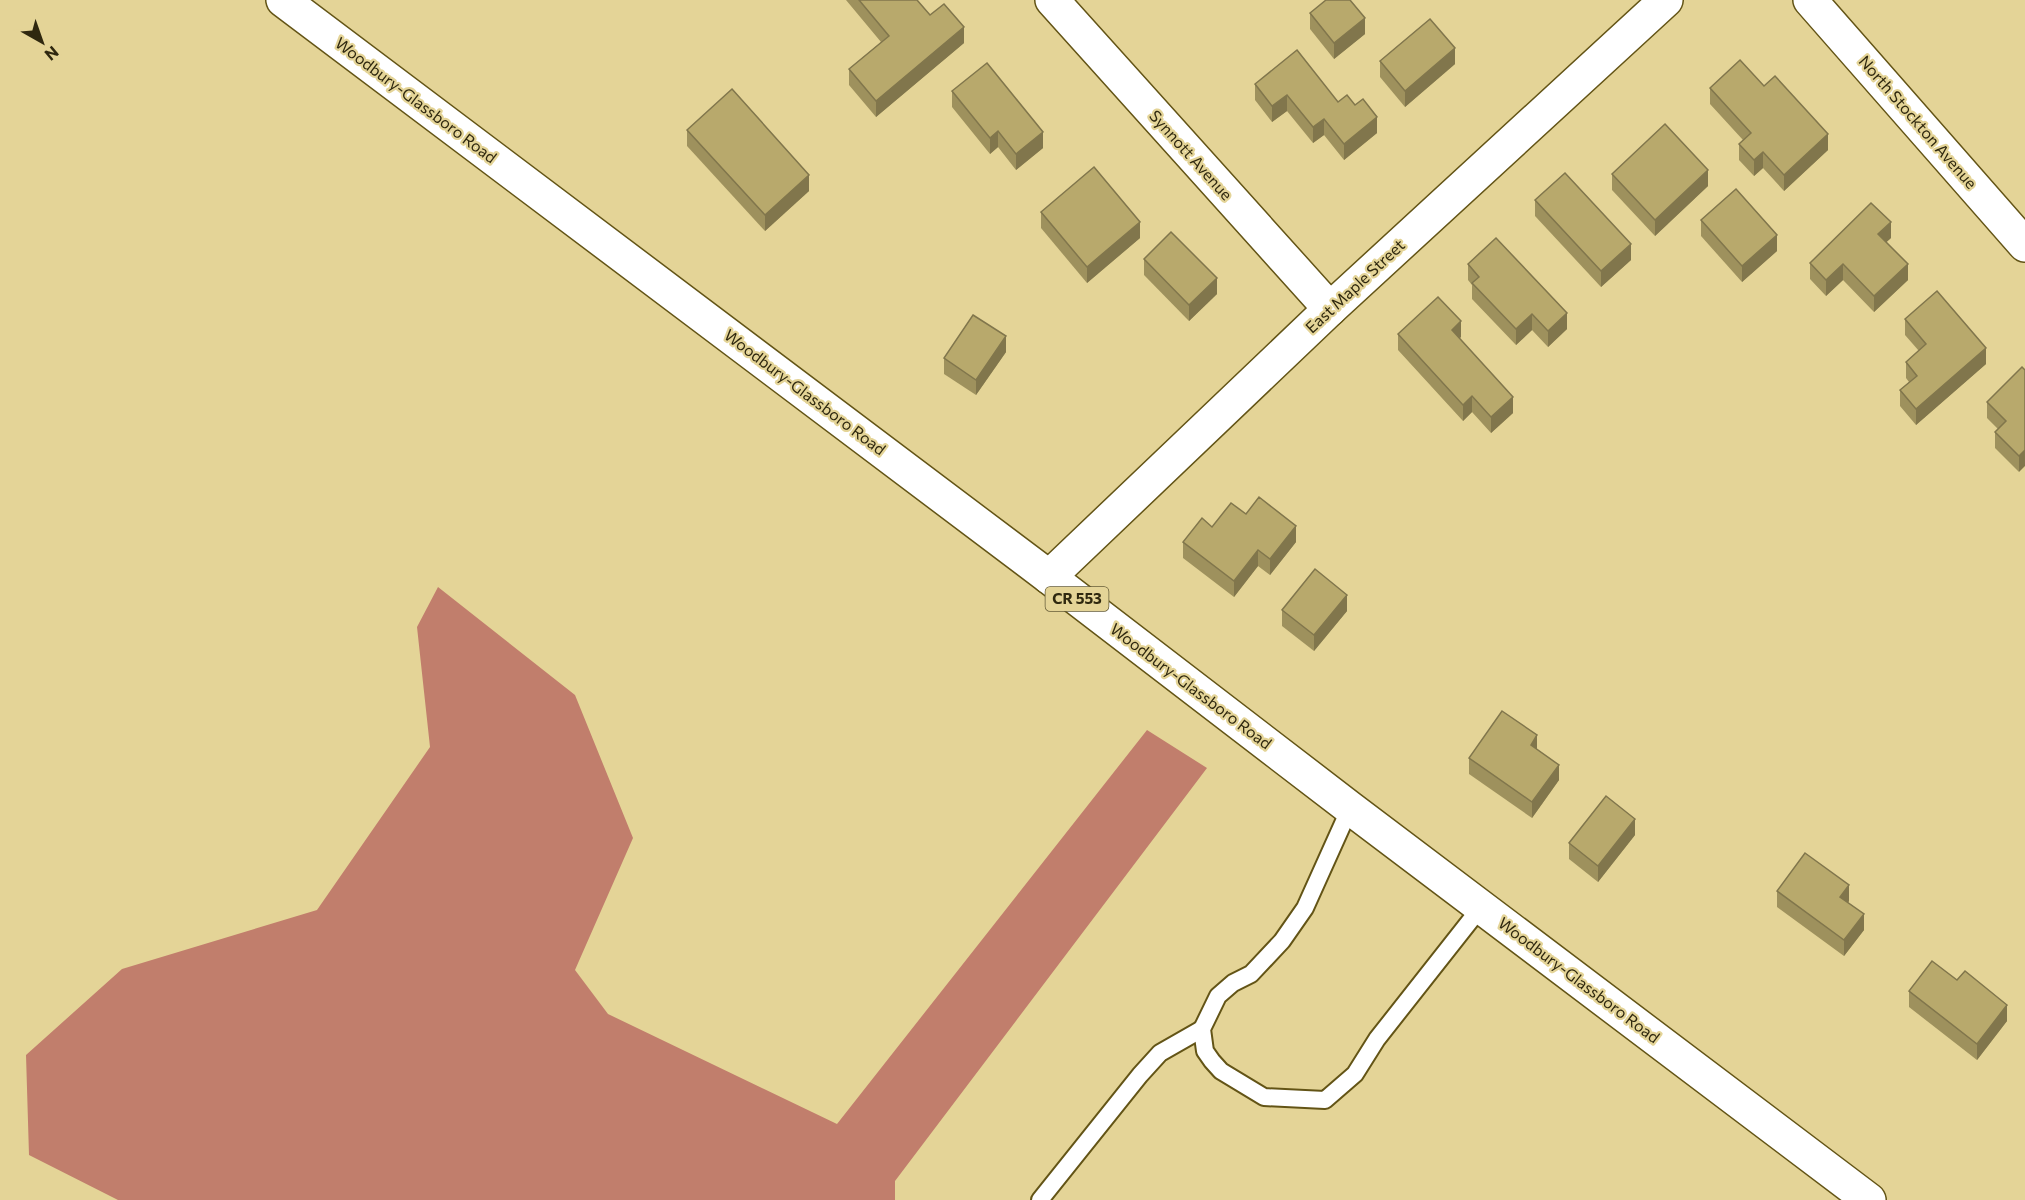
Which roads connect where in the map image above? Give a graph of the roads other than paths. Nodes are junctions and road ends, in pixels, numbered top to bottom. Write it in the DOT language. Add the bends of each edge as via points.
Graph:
graph roads {
  1 [pos="283,0"];
  2 [pos="1053,0"];
  3 [pos="1666,0"];
  4 [pos="1810,0"];
  5 [pos="2025,245"];
  6 [pos="1330,309"];
  7 [pos="1049,577"];
  8 [pos="1350,808"];
  9 [pos="1481,907"];
  10 [pos="1202,1029"];
  11 [pos="1040,1200"];
  12 [pos="1869,1200"];
  1 -- 7 [label="main road, Woodbury-Glassboro Road / CR 553"];
  2 -- 6 [label="main road, Synnott Avenue"];
  3 -- 6 [label="main road, East Maple Street"];
  4 -- 5 [label="main road, North Stockton Avenue"];
  6 -- 7 [label="main road, East Maple Street"];
  7 -- 8 [label="main road, Woodbury-Glassboro Road / CR 553"];
  8 -- 9 [label="main road, Woodbury-Glassboro Road / CR 553"];
  8 -- 10 [label="lane" via="1305,908 1282,941 1251,974 1218,996"];
  9 -- 10 [label="lane" via="1377,1039 1356,1074 1325,1100 1264,1097 1221,1071 1205,1051"];
  9 -- 12 [label="main road, Woodbury-Glassboro Road / CR 553"];
  10 -- 11 [label="lane" via="1160,1053"];
}
